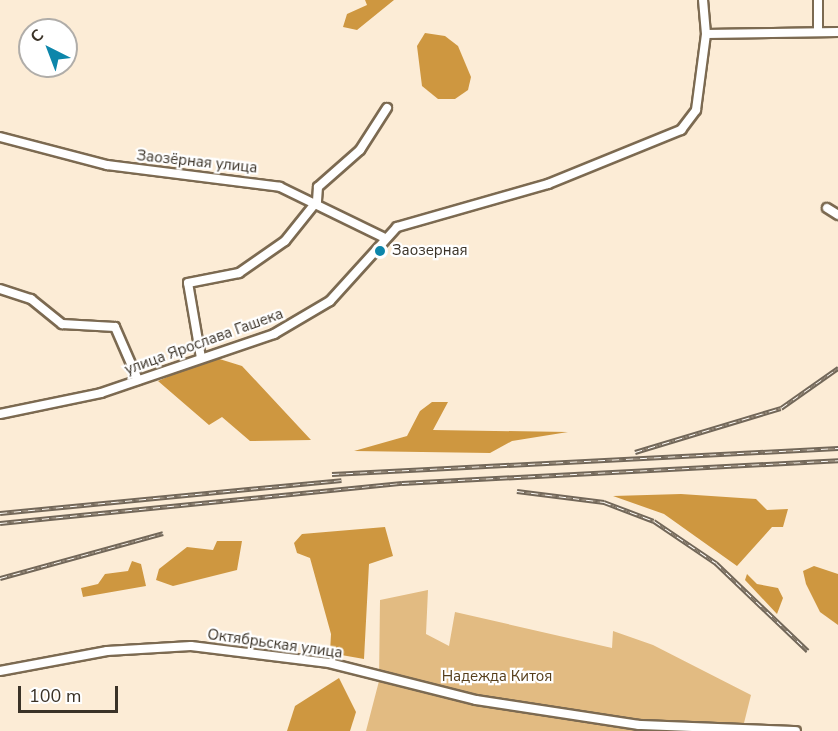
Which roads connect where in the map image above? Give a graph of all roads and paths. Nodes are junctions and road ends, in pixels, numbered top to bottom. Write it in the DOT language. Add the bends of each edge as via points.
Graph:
graph roads {
  1 [pos="703,0"];
  2 [pos="818,0"];
  3 [pos="818,32"];
  4 [pos="838,32"];
  5 [pos="706,34"];
  6 [pos="387,108"];
  7 [pos="0,136"];
  8 [pos="317,201"];
  9 [pos="827,208"];
  10 [pos="838,214"];
  11 [pos="383,237"];
  12 [pos="0,289"];
  13 [pos="201,358"];
  14 [pos="138,380"];
  15 [pos="0,414"];
  16 [pos="0,671"];
  17 [pos="795,729"];
  1 -- 5 [label="street"];
  2 -- 3 [label="street"];
  3 -- 4 [label="street"];
  3 -- 5 [label="street"];
  5 -- 11 [label="street" via="696,110 681,130 654,145 548,184 410,223"];
  6 -- 8 [label="street" via="360,150 318,187"];
  7 -- 8 [label="street, Заозёрная улица" via="106,165 262,183"];
  8 -- 11 [label="street, Заозёрная улица"];
  8 -- 13 [label="street" via="285,241 249,268 188,283"];
  9 -- 10 [label="street"];
  11 -- 13 [label="street, улица Ярослава Гашека" via="330,301 310,315 274,334"];
  12 -- 14 [label="street" via="31,299 62,324 115,327"];
  13 -- 14 [label="street, улица Ярослава Гашека"];
  14 -- 15 [label="street, улица Ярослава Гашека"];
  16 -- 17 [label="street, Октябрьская улица" via="107,651 191,646 329,663 476,700 639,725"];
}
